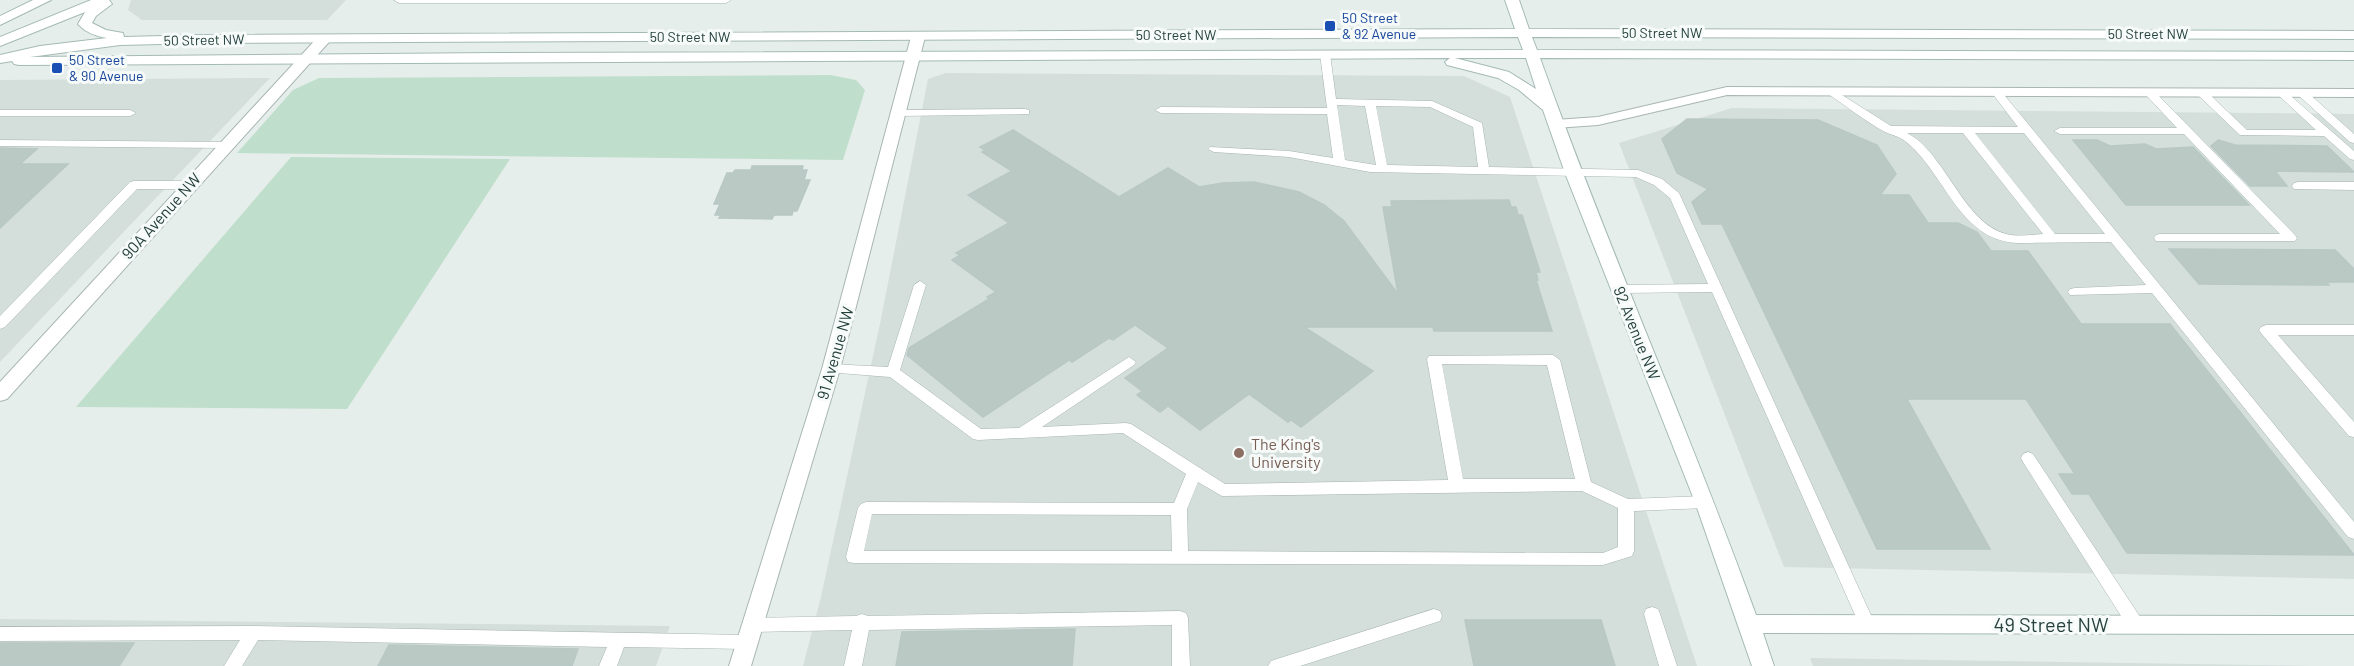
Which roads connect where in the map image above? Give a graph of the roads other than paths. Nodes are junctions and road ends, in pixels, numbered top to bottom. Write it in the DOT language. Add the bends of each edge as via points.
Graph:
graph roads {
  1 [pos="44,0"];
  2 [pos="102,0"];
  3 [pos="111,0"];
  4 [pos="399,0"];
  5 [pos="726,0"];
  6 [pos="1512,0"];
  7 [pos="0,21"];
  8 [pos="1522,33"];
  9 [pos="2354,35"];
  10 [pos="918,37"];
  11 [pos="324,39"];
  12 [pos="147,41"];
  13 [pos="0,42"];
  14 [pos="1324,54"];
  15 [pos="1390,54"];
  16 [pos="1530,54"];
  17 [pos="2354,56"];
  18 [pos="913,57"];
  19 [pos="0,60"];
  20 [pos="305,60"];
  21 [pos="1831,92"];
  22 [pos="1997,93"];
  23 [pos="2150,93"];
  24 [pos="2202,93"];
  25 [pos="2281,93"];
  26 [pos="2302,93"];
  27 [pos="2354,93"];
  28 [pos="1370,103"];
  29 [pos="1330,106"];
  30 [pos="1161,110"];
  31 [pos="130,112"];
  32 [pos="1024,112"];
  33 [pos="0,113"];
  34 [pos="900,113"];
  35 [pos="1552,116"];
  36 [pos="1888,129"];
  37 [pos="1966,129"];
  38 [pos="2028,130"];
  39 [pos="2060,131"];
  40 [pos="2187,131"];
  41 [pos="2326,133"];
  42 [pos="2352,136"];
  43 [pos="0,143"];
  44 [pos="225,145"];
  45 [pos="1214,149"];
  46 [pos="2354,157"];
  47 [pos="1339,161"];
  48 [pos="1382,168"];
  49 [pos="1484,172"];
  50 [pos="1573,173"];
  51 [pos="189,185"];
  52 [pos="2298,186"];
  53 [pos="2354,186"];
  54 [pos="2052,237"];
  55 [pos="2115,238"];
  56 [pos="2160,238"];
  57 [pos="920,285"];
  58 [pos="1716,288"];
  59 [pos="1619,289"];
  60 [pos="2156,289"];
  61 [pos="2075,292"];
  62 [pos="0,324"];
  63 [pos="2354,330"];
  64 [pos="1129,362"];
  65 [pos="831,369"];
  66 [pos="893,372"];
  67 [pos="0,394"];
  68 [pos="2354,432"];
  69 [pos="1022,433"];
  70 [pos="2028,458"];
  71 [pos="1194,472"];
  72 [pos="1457,485"];
  73 [pos="1584,485"];
  74 [pos="1704,502"];
  75 [pos="1626,505"];
  76 [pos="1179,509"];
  77 [pos="2354,533"];
  78 [pos="1180,558"];
  79 [pos="1652,614"];
  80 [pos="1434,616"];
  81 [pos="862,621"];
  82 [pos="1747,624"];
  83 [pos="1867,624"];
  84 [pos="2136,625"];
  85 [pos="2354,625"];
  86 [pos="253,633"];
  87 [pos="750,633"];
  88 [pos="0,634"];
  89 [pos="618,640"];
  90 [pos="233,666"];
  91 [pos="608,666"];
  92 [pos="740,666"];
  93 [pos="853,666"];
  94 [pos="1181,666"];
  95 [pos="1276,666"];
  96 [pos="1668,666"];
  97 [pos="1763,666"];
  1 -- 7 [label="main road"];
  2 -- 13 [label="main road"];
  3 -- 12 [label="main road" via="90,14 85,24 101,33"];
  4 -- 5 [label="lane"];
  6 -- 8 [label="main road, 92 Avenue NW"];
  8 -- 9 [label="main road, 50 Street NW"];
  8 -- 10 [label="main road, 50 Street NW"];
  8 -- 16 [label="main road, 92 Avenue NW"];
  10 -- 11 [label="main road, 50 Street NW"];
  10 -- 18 [label="main road, 91 Avenue NW"];
  11 -- 12 [label="main road, 50 Street NW"];
  11 -- 20 [label="main road, 90A Avenue NW"];
  12 -- 19 [label="main road, 50 Street NW" via="48,47"];
  14 -- 15 [label="main road, 50 Street NW"];
  14 -- 18 [label="main road, 50 Street NW"];
  14 -- 29 [label="lane"];
  15 -- 16 [label="main road, 50 Street NW"];
  15 -- 35 [label="main road" via="1501,72 1529,89"];
  16 -- 17 [label="main road, 50 Street NW"];
  16 -- 35 [label="main road, 92 Avenue NW"];
  18 -- 20 [label="main road, 50 Street NW"];
  18 -- 34 [label="main road, 91 Avenue NW"];
  19 -- 20 [label="main road, 50 Street NW"];
  20 -- 44 [label="main road, 90A Avenue NW"];
  21 -- 22 [label="main road"];
  21 -- 35 [label="main road" via="1727,91 1598,121"];
  21 -- 36 [label="lane"];
  22 -- 23 [label="main road"];
  22 -- 38 [label="lane"];
  23 -- 24 [label="main road"];
  23 -- 40 [label="lane"];
  24 -- 25 [label="main road"];
  24 -- 41 [label="lane" via="2244,133"];
  25 -- 26 [label="main road"];
  25 -- 41 [label="lane"];
  26 -- 27 [label="main road"];
  26 -- 42 [label="lane"];
  28 -- 29 [label="lane"];
  28 -- 48 [label="lane"];
  28 -- 49 [label="lane" via="1432,104 1478,125"];
  29 -- 30 [label="lane"];
  29 -- 47 [label="lane"];
  31 -- 33 [label="lane"];
  32 -- 34 [label="lane"];
  34 -- 65 [label="main road, 91 Avenue NW"];
  35 -- 50 [label="main road, 92 Avenue NW"];
  36 -- 37 [label="lane"];
  36 -- 54 [label="lane" via="1920,148 1977,222 1990,233 2004,238"];
  37 -- 38 [label="lane"];
  37 -- 54 [label="lane"];
  38 -- 55 [label="lane"];
  39 -- 40 [label="lane"];
  40 -- 56 [label="lane" via="2291,237"];
  41 -- 46 [label="lane"];
  43 -- 44 [label="lane"];
  44 -- 51 [label="main road, 90A Avenue NW"];
  45 -- 47 [label="lane"];
  47 -- 48 [label="lane"];
  48 -- 49 [label="lane"];
  49 -- 50 [label="lane"];
  50 -- 58 [label="lane" via="1638,174 1658,182 1675,196"];
  50 -- 59 [label="main road, 92 Avenue NW"];
  51 -- 62 [label="lane" via="134,185"];
  51 -- 67 [label="main road, 90A Avenue NW"];
  52 -- 53 [label="lane"];
  54 -- 55 [label="lane"];
  55 -- 60 [label="lane"];
  57 -- 66 [label="lane"];
  58 -- 59 [label="lane"];
  58 -- 83 [label="lane"];
  59 -- 74 [label="main road, 92 Avenue NW"];
  60 -- 61 [label="lane"];
  60 -- 77 [label="lane"];
  63 -- 68 [label="lane" via="2266,330"];
  64 -- 69 [label="lane"];
  65 -- 66 [label="lane"];
  65 -- 87 [label="main road, 91 Avenue NW"];
  66 -- 69 [label="lane" via="978,435"];
  69 -- 71 [label="lane" via="1126,428"];
  70 -- 84 [label="lane"];
  71 -- 72 [label="lane" via="1222,490"];
  71 -- 76 [label="lane"];
  72 -- 73 [label="lane"];
  72 -- 73 [label="lane" via="1434,359 1553,360"];
  73 -- 75 [label="lane"];
  74 -- 75 [label="lane"];
  74 -- 82 [label="main road, 92 Avenue NW"];
  75 -- 78 [label="lane" via="1626,551 1603,559"];
  76 -- 78 [label="lane"];
  76 -- 78 [label="lane" via="866,508 854,557"];
  79 -- 96 [label="lane"];
  80 -- 95 [label="lane"];
  81 -- 87 [label="lane"];
  81 -- 93 [label="lane"];
  81 -- 94 [label="lane" via="1180,618"];
  82 -- 83 [label="main road, 49 Street NW"];
  82 -- 97 [label="main road, 92 Avenue NW"];
  83 -- 84 [label="main road, 49 Street NW"];
  84 -- 85 [label="main road, 49 Street NW"];
  86 -- 88 [label="lane"];
  86 -- 89 [label="lane"];
  86 -- 90 [label="lane"];
  87 -- 89 [label="lane"];
  87 -- 92 [label="main road, 91 Avenue NW"];
  89 -- 91 [label="lane"];
}
